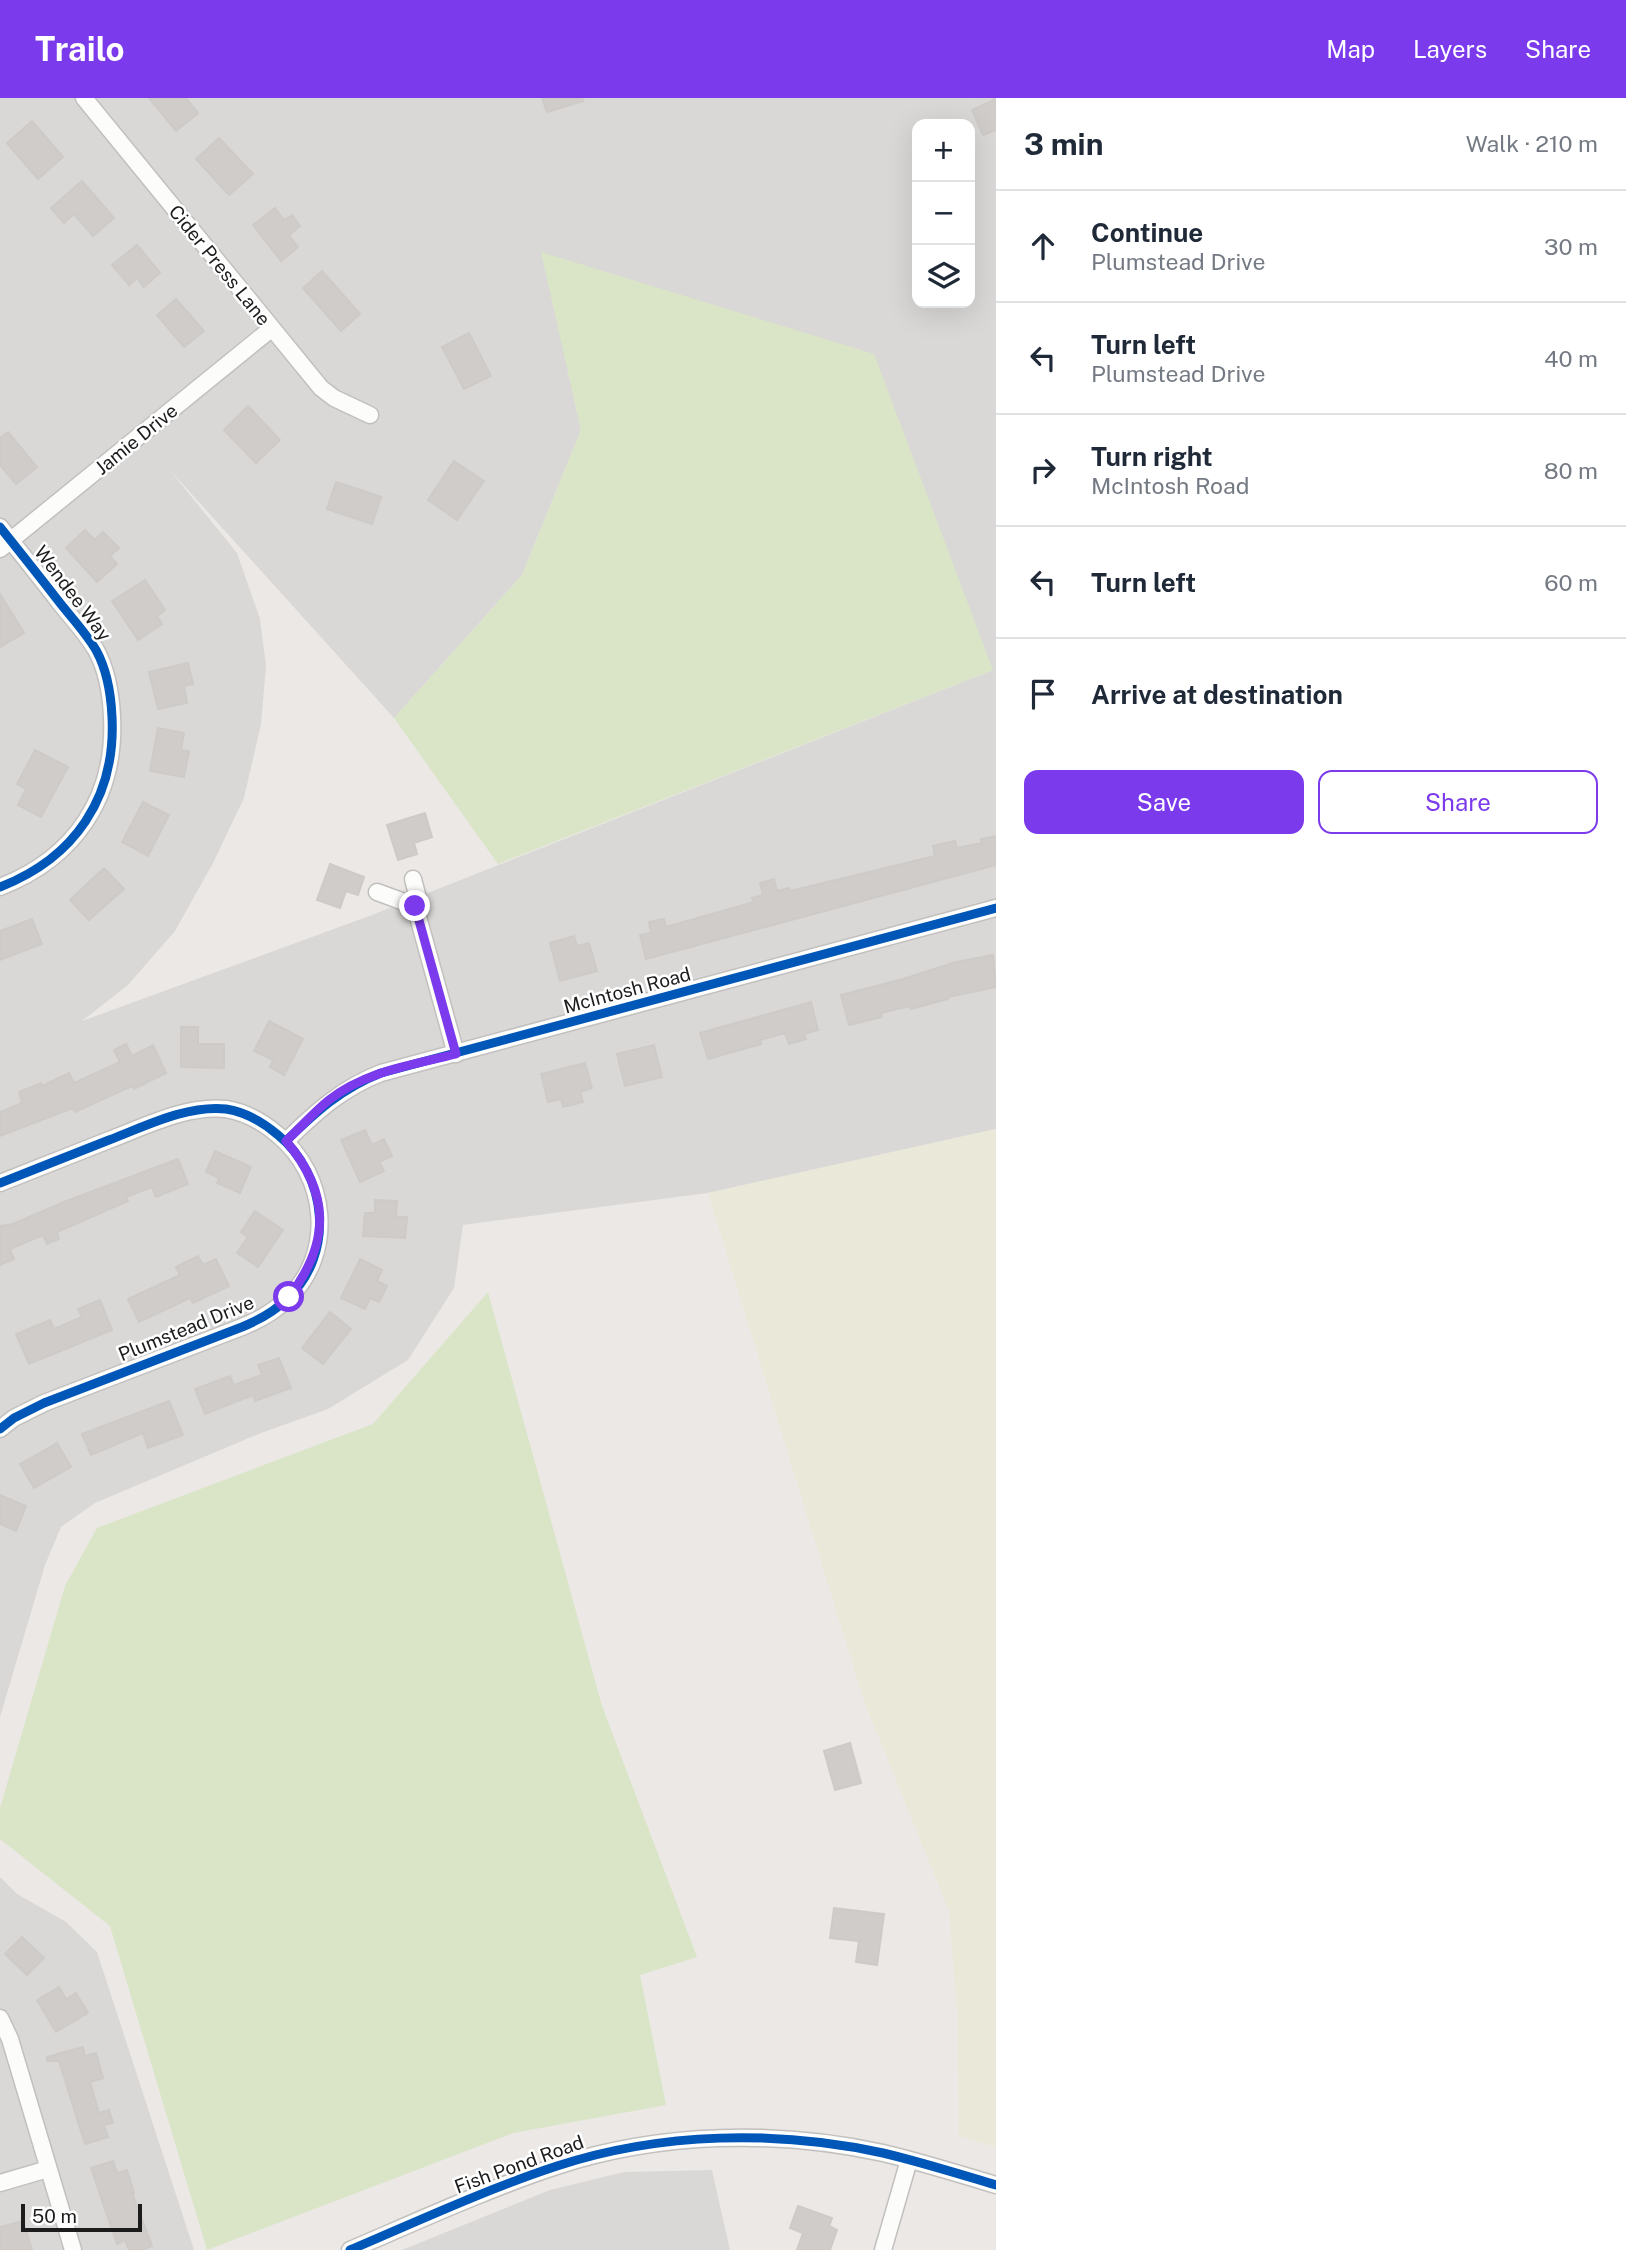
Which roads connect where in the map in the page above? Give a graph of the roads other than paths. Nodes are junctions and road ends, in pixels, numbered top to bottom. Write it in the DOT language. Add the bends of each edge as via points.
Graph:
graph roads {
  1 [pos="84,98"];
  2 [pos="271,329"];
  3 [pos="370,415"];
  4 [pos="0,527"];
  5 [pos="6,545"];
  6 [pos="413,879"];
  7 [pos="0,887"];
  8 [pos="377,892"];
  9 [pos="415,906"];
  10 [pos="996,908"];
  11 [pos="456,1054"];
  12 [pos="286,1141"];
  13 [pos="0,1183"];
  14 [pos="0,1429"];
  15 [pos="0,2018"];
  16 [pos="909,2160"];
  17 [pos="48,2169"];
  18 [pos="0,2183"];
  19 [pos="996,2185"];
  20 [pos="73,2250"];
  21 [pos="350,2250"];
  22 [pos="883,2250"];
  1 -- 2 [label="street, Cider Press Lane"];
  2 -- 3 [label="street, Cider Press Lane" via="321,388"];
  2 -- 5 [label="street, Jamie Drive"];
  4 -- 5 [label="street, Wendee Way"];
  5 -- 7 [label="street, Wendee Way" via="96,651 109,687 112,725 106,779 82,828 44,864"];
  6 -- 9 [label="street" via="418,898"];
  8 -- 9 [label="street"];
  9 -- 11 [label="street"];
  10 -- 11 [label="street, McIntosh Road"];
  11 -- 12 [label="street, McIntosh Road" via="388,1070 352,1085"];
  12 -- 13 [label="street, Plumstead Drive" via="244,1114 212,1108 165,1118"];
  12 -- 14 [label="street, Plumstead Drive" via="309,1173 320,1221 315,1252 289,1297 258,1320 44,1403"];
  15 -- 17 [label="street"];
  16 -- 19 [label="street, Fish Pond Road"];
  16 -- 21 [label="street, Fish Pond Road" via="820,2142 772,2138 645,2145 532,2175"];
  16 -- 22 [label="street"];
  17 -- 18 [label="street"];
  17 -- 20 [label="street"];
}
